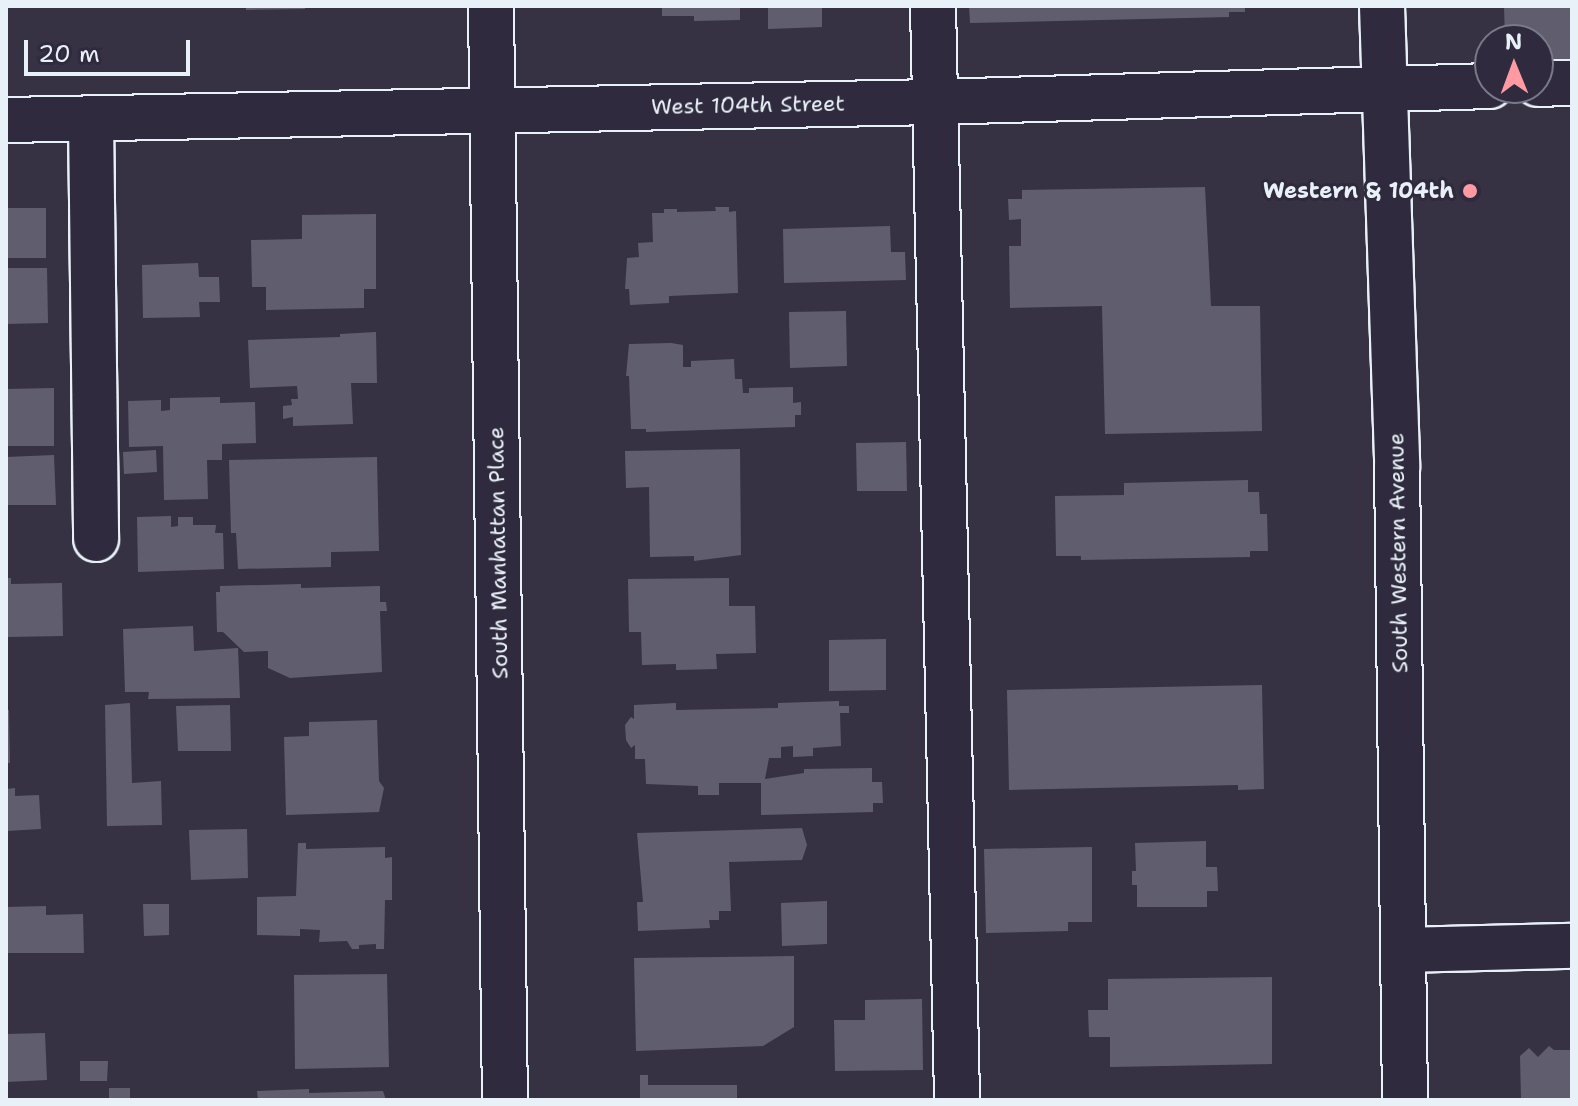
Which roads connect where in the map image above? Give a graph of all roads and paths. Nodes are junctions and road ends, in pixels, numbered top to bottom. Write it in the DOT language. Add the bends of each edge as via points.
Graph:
graph roads {
  1 [pos="491,6"];
  2 [pos="933,6"];
  3 [pos="1382,6"];
  4 [pos="1474,86"];
  5 [pos="1383,89"];
  6 [pos="935,102"];
  7 [pos="492,109"];
  8 [pos="91,119"];
  9 [pos="6,120"];
  10 [pos="96,539"];
  11 [pos="1572,946"];
  12 [pos="1404,950"];
  13 [pos="505,1100"];
  14 [pos="957,1100"];
  15 [pos="1405,1100"];
  1 -- 7 [label="street, South Manhattan Place"];
  2 -- 6 [label="street"];
  3 -- 5 [label="street, South Western Avenue"];
  4 -- 5 [label="street, West 104th Street"];
  5 -- 6 [label="street, West 104th Street"];
  5 -- 12 [label="street, South Western Avenue" via="1397,466"];
  6 -- 7 [label="street, West 104th Street"];
  6 -- 14 [label="street"];
  7 -- 8 [label="street, West 104th Street"];
  7 -- 13 [label="street, South Manhattan Place"];
  8 -- 9 [label="street, West 104th Street"];
  8 -- 10 [label="street"];
  11 -- 12 [label="street"];
  12 -- 15 [label="street, South Western Avenue"];
}
